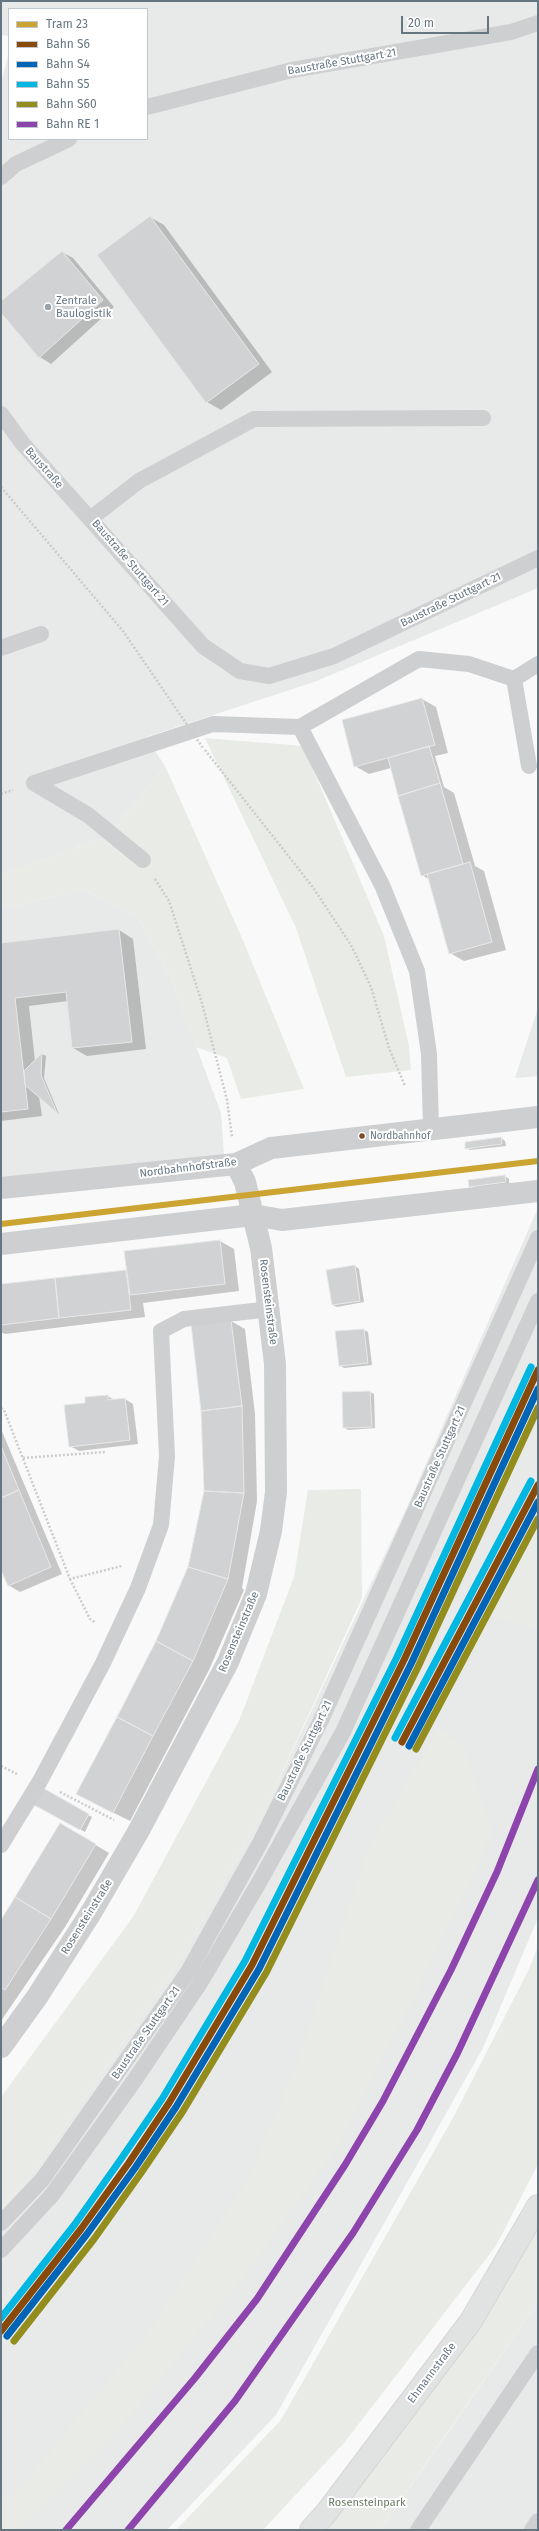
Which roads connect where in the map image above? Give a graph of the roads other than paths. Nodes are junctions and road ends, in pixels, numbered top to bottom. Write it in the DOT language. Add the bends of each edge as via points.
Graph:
graph roads {
  1 [pos="538,22"];
  2 [pos="148,107"];
  3 [pos="67,140"];
  4 [pos="1,176"];
  5 [pos="1,414"];
  6 [pos="483,418"];
  7 [pos="90,519"];
  8 [pos="538,558"];
  9 [pos="41,634"];
  10 [pos="1,648"];
  11 [pos="538,664"];
  12 [pos="514,679"];
  13 [pos="300,727"];
  14 [pos="529,766"];
  15 [pos="143,860"];
  16 [pos="538,1117"];
  17 [pos="431,1129"];
  18 [pos="236,1164"];
  19 [pos="1,1188"];
  20 [pos="538,1191"];
  21 [pos="253,1215"];
  22 [pos="538,1238"];
  23 [pos="1,1244"];
  24 [pos="538,1301"];
  25 [pos="270,1308"];
  26 [pos="1,1845"];
  27 [pos="1,2047"];
  28 [pos="538,2206"];
  29 [pos="1,2223"];
  30 [pos="1,2250"];
  31 [pos="538,2353"];
  32 [pos="538,2521"];
  33 [pos="311,2530"];
  34 [pos="418,2530"];
  35 [pos="532,2530"];
  1 -- 2 [label="lane, Baustraße Stuttgart 21" via="511,32 292,70"];
  3 -- 4 [label="lane" via="16,164"];
  5 -- 7 [label="lane, Baustraße" via="22,444"];
  6 -- 7 [label="lane, Baustraße Stuttgart 21" via="254,419 139,481"];
  7 -- 8 [label="lane, Baustraße Stuttgart 21" via="203,646 240,671 269,676 334,656"];
  9 -- 10 [label="lane"];
  11 -- 12 [label="lane"];
  12 -- 13 [label="lane" via="469,664 419,659"];
  12 -- 14 [label="lane"];
  13 -- 15 [label="lane" via="214,724 34,783 88,815"];
  13 -- 17 [label="lane" via="382,885 418,971 429,1054"];
  16 -- 17 [label="street, Nordbahnhofstraße"];
  17 -- 18 [label="street, Nordbahnhofstraße" via="271,1148"];
  18 -- 19 [label="street, Nordbahnhofstraße"];
  18 -- 21 [label="street, Rosensteinstraße" via="245,1182"];
  20 -- 21 [label="street" via="282,1220"];
  21 -- 23 [label="street"];
  21 -- 25 [label="street, Rosensteinstraße"];
  22 -- 29 [label="lane, Baustraße Stuttgart 21" via="322,1718 260,1843 188,1972 42,2180"];
  24 -- 30 [label="lane, Baustraße Stuttgart 21" via="343,1732 200,1983 52,2195"];
  25 -- 26 [label="lane" via="184,1319 161,1331 167,1456 161,1525 138,1588 116,1636 40,1781"];
  25 -- 27 [label="street, Rosensteinstraße" via="276,1364 276,1492 271,1531 256,1594 228,1662 138,1832 88,1917 37,1997"];
  28 -- 33 [label="street, Ehmannstraße" via="470,2322"];
  31 -- 34 [label="lane"];
  32 -- 35 [label="lane"];
}
